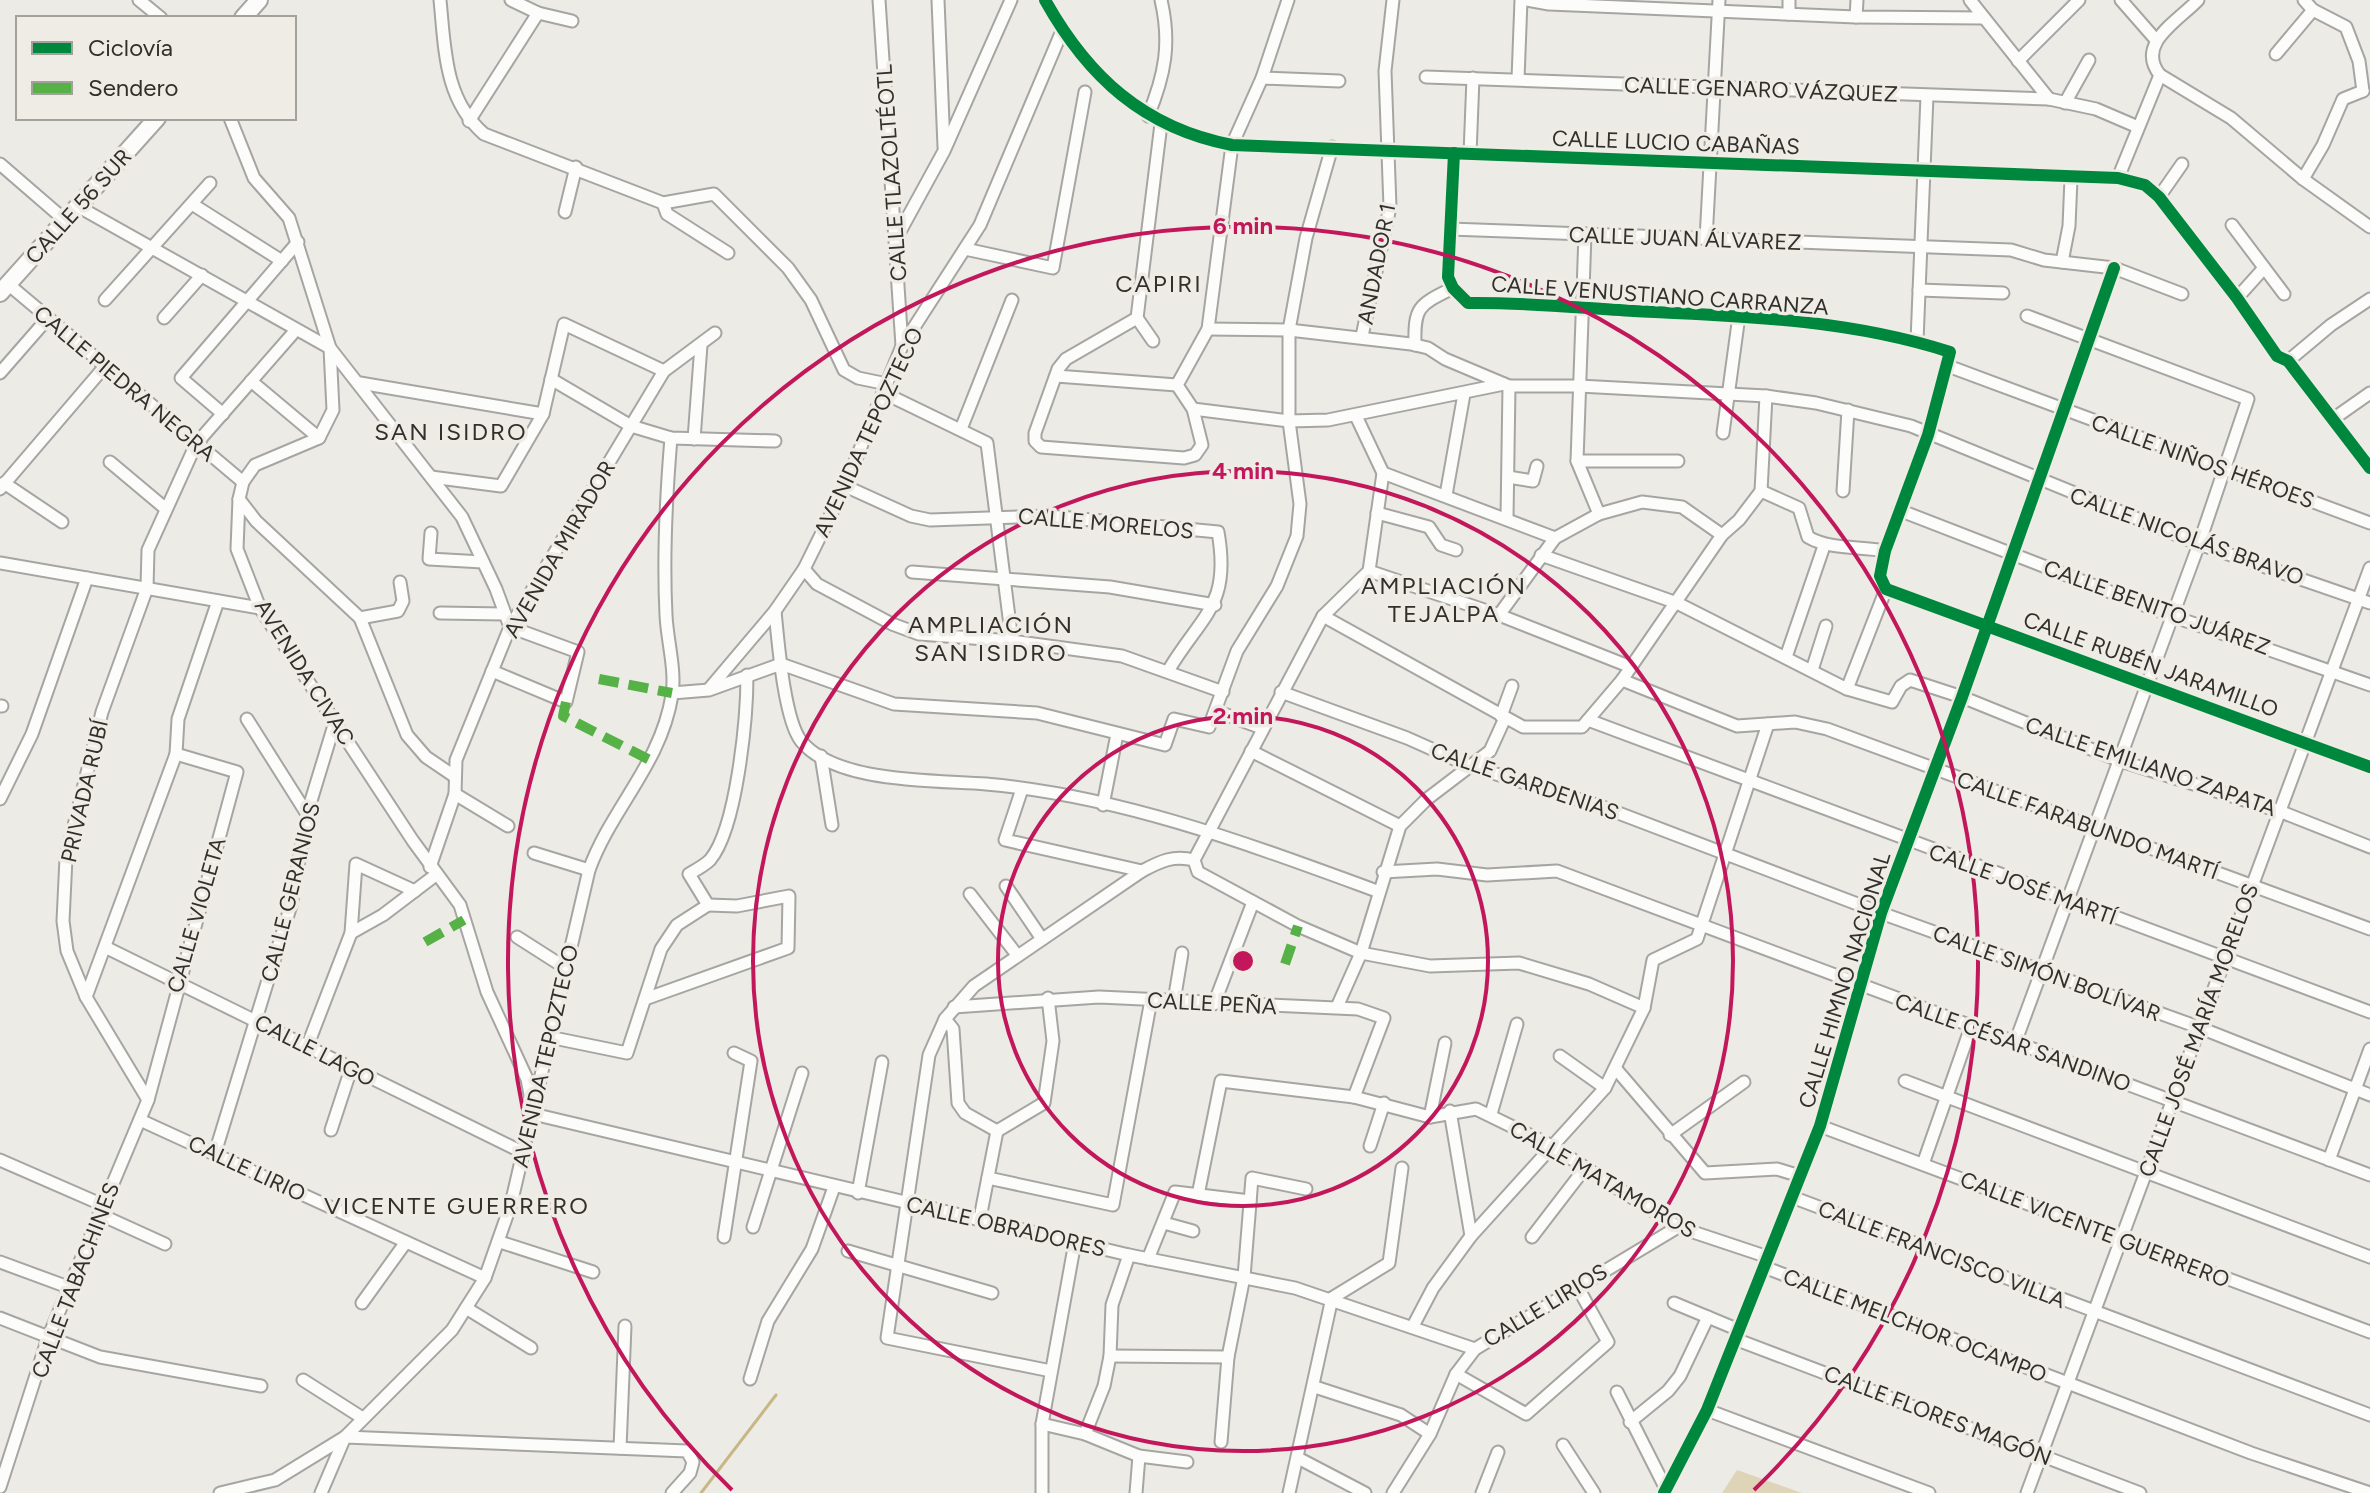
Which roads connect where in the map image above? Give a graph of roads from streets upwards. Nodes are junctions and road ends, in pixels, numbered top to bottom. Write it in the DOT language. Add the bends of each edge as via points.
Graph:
graph roads {
  1 [pos="139,0"];
  2 [pos="259,0"];
  3 [pos="440,0"];
  4 [pos="511,0"];
  5 [pos="879,0"];
  6 [pos="938,0"];
  7 [pos="1011,0"];
  8 [pos="1045,0"];
  9 [pos="1161,0"];
  10 [pos="1288,0"];
  11 [pos="1393,0"];
  12 [pos="1524,0"];
  13 [pos="1789,0"];
  14 [pos="1857,0"];
  15 [pos="1970,0"];
  16 [pos="2121,0"];
  17 [pos="2198,0"];
  18 [pos="2304,0"];
  19 [pos="2072,2"];
  20 [pos="1636,3"];
  21 [pos="1719,6"];
  22 [pos="2313,10"];
  23 [pos="538,13"];
  24 [pos="1789,14"];
  25 [pos="159,16"];
  26 [pos="245,16"];
  27 [pos="1856,17"];
  28 [pos="1984,18"];
  29 [pos="572,21"];
  30 [pos="1062,31"];
  31 [pos="2156,40"];
  32 [pos="2276,54"];
  33 [pos="2089,60"];
  34 [pos="2018,61"];
  35 [pos="2160,75"];
  36 [pos="1426,77"];
  37 [pos="1262,78"];
  38 [pos="1473,78"];
  39 [pos="1518,79"];
  40 [pos="1339,81"];
  41 [pos="2367,84"];
  42 [pos="1715,87"];
  43 [pos="1085,92"];
  44 [pos="1927,96"];
  45 [pos="2049,99"];
  46 [pos="2065,103"];
  47 [pos="1148,116"];
  48 [pos="155,120"];
  49 [pos="231,120"];
  50 [pos="469,121"];
  51 [pos="1161,124"];
  52 [pos="2138,127"];
  53 [pos="1232,145"];
  54 [pos="1332,147"];
  55 [pos="1386,149"];
  56 [pos="944,151"];
  57 [pos="1454,153"];
  58 [pos="1470,154"];
  59 [pos="1710,163"];
  60 [pos="0,164"];
  61 [pos="2182,164"];
  62 [pos="576,167"];
  63 [pos="1924,171"];
  64 [pos="2118,178"];
  65 [pos="2071,179"];
  66 [pos="2303,179"];
  67 [pos="210,183"];
  68 [pos="2159,197"];
  69 [pos="663,203"];
  70 [pos="192,204"];
  71 [pos="79,207"];
  72 [pos="565,212"];
  73 [pos="66,221"];
  74 [pos="2232,225"];
  75 [pos="2369,228"];
  76 [pos="1450,229"];
  77 [pos="1585,234"];
  78 [pos="1706,239"];
  79 [pos="895,241"];
  80 [pos="298,242"];
  81 [pos="1921,247"];
  82 [pos="152,249"];
  83 [pos="965,249"];
  84 [pos="728,253"];
  85 [pos="282,261"];
  86 [pos="2062,262"];
  87 [pos="2114,268"];
  88 [pos="2264,268"];
  89 [pos="202,275"];
  90 [pos="1453,288"];
  91 [pos="4,289"];
  92 [pos="1919,290"];
  93 [pos="2003,293"];
  94 [pos="2182,294"];
  95 [pos="2284,294"];
  96 [pos="2237,298"];
  97 [pos="2370,299"];
  98 [pos="105,300"];
  99 [pos="1012,300"];
  100 [pos="247,303"];
  101 [pos="1585,308"];
  102 [pos="1739,316"];
  103 [pos="2027,316"];
  104 [pos="48,318"];
  105 [pos="164,318"];
  106 [pos="1137,318"];
  107 [pos="1208,329"];
  108 [pos="1289,330"];
  109 [pos="295,331"];
  110 [pos="715,333"];
  111 [pos="1362,336"];
  112 [pos="2089,339"];
  113 [pos="1153,341"];
  114 [pos="1917,341"];
  115 [pos="701,345"];
  116 [pos="1415,345"];
  117 [pos="902,346"];
  118 [pos="330,348"];
  119 [pos="2288,361"];
  120 [pos="106,365"];
  121 [pos="1948,366"];
  122 [pos="664,371"];
  123 [pos="0,373"];
  124 [pos="1056,376"];
  125 [pos="551,379"];
  126 [pos="251,381"];
  127 [pos="360,383"];
  128 [pos="1177,385"];
  129 [pos="1507,385"];
  130 [pos="1579,386"];
  131 [pos="886,388"];
  132 [pos="1729,393"];
  133 [pos="2370,393"];
  134 [pos="1464,394"];
  135 [pos="1766,396"];
  136 [pos="1193,409"];
  137 [pos="2064,409"];
  138 [pos="1848,410"];
  139 [pos="223,414"];
  140 [pos="543,414"];
  141 [pos="1356,416"];
  142 [pos="2333,419"];
  143 [pos="1289,421"];
  144 [pos="631,426"];
  145 [pos="961,429"];
  146 [pos="1723,433"];
  147 [pos="1928,435"];
  148 [pos="319,438"];
  149 [pos="671,438"];
  150 [pos="694,439"];
  151 [pos="775,441"];
  152 [pos="196,444"];
  153 [pos="1577,461"];
  154 [pos="1678,461"];
  155 [pos="110,462"];
  156 [pos="1537,466"];
  157 [pos="2370,468"];
  158 [pos="2224,469"];
  159 [pos="1383,473"];
  160 [pos="431,477"];
  161 [pos="1508,477"];
  162 [pos="2039,480"];
  163 [pos="243,482"];
  164 [pos="2,486"];
  165 [pos="845,486"];
  166 [pos="1761,491"];
  167 [pos="1843,491"];
  168 [pos="1446,495"];
  169 [pos="239,499"];
  170 [pos="166,509"];
  171 [pos="1899,510"];
  172 [pos="1377,513"];
  173 [pos="1599,514"];
  174 [pos="994,515"];
  175 [pos="1507,518"];
  176 [pos="62,522"];
  177 [pos="2370,523"];
  178 [pos="431,533"];
  179 [pos="1722,535"];
  180 [pos="1555,538"];
  181 [pos="2199,544"];
  182 [pos="1824,546"];
  183 [pos="1456,550"];
  184 [pos="1885,551"];
  185 [pos="2013,554"];
  186 [pos="1541,555"];
  187 [pos="483,562"];
  188 [pos="0,563"];
  189 [pos="2370,568"];
  190 [pos="804,569"];
  191 [pos="1369,571"];
  192 [pos="912,572"];
  193 [pos="87,578"];
  194 [pos="1002,578"];
  195 [pos="400,582"];
  196 [pos="147,588"];
  197 [pos="1886,589"];
  198 [pos="2357,598"];
  199 [pos="218,601"];
  200 [pos="1677,603"];
  201 [pos="2370,603"];
  202 [pos="1215,605"];
  203 [pos="260,608"];
  204 [pos="440,613"];
  205 [pos="504,614"];
  206 [pos="1499,615"];
  207 [pos="771,616"];
  208 [pos="1323,616"];
  209 [pos="2172,616"];
  210 [pos="360,618"];
  211 [pos="1988,625"];
  212 [pos="1826,626"];
  213 [pos="510,627"];
  214 [pos="1012,641"];
  215 [pos="1786,657"];
  216 [pos="778,664"];
  217 [pos="1631,667"];
  218 [pos="1812,670"];
  219 [pos="492,671"];
  220 [pos="1168,671"];
  221 [pos="2334,671"];
  222 [pos="747,675"];
  223 [pos="1622,680"];
  224 [pos="2370,685"];
  225 [pos="1512,686"];
  226 [pos="2146,686"];
  227 [pos="1847,689"];
  228 [pos="709,690"];
  229 [pos="1223,692"];
  230 [pos="1281,692"];
  231 [pos="672,693"];
  232 [pos="1962,697"];
  233 [pos="1216,711"];
  234 [pos="1503,717"];
  235 [pos="247,719"];
  236 [pos="335,722"];
  237 [pos="1585,723"];
  238 [pos="1768,724"];
  239 [pos="1262,728"];
  240 [pos="1117,734"];
  241 [pos="2307,742"];
  242 [pos="1251,751"];
  243 [pos="176,754"];
  244 [pos="821,756"];
  245 [pos="2118,760"];
  246 [pos="1470,766"];
  247 [pos="2370,767"];
  248 [pos="1935,768"];
  249 [pos="454,776"];
  250 [pos="1750,782"];
  251 [pos="1022,789"];
  252 [pos="455,794"];
  253 [pos="0,799"];
  254 [pos="1103,805"];
  255 [pos="2279,811"];
  256 [pos="307,814"];
  257 [pos="832,825"];
  258 [pos="508,826"];
  259 [pos="1400,826"];
  260 [pos="2092,829"];
  261 [pos="1211,831"];
  262 [pos="1908,841"];
  263 [pos="2370,847"];
  264 [pos="1724,852"];
  265 [pos="534,853"];
  266 [pos="1194,860"];
  267 [pos="434,870"];
  268 [pos="589,870"];
  269 [pos="1142,871"];
  270 [pos="1383,872"];
  271 [pos="2252,885"];
  272 [pos="1006,886"];
  273 [pos="415,891"];
  274 [pos="1377,891"];
  275 [pos="970,894"];
  276 [pos="2065,900"];
  277 [pos="1253,902"];
  278 [pos="708,905"];
  279 [pos="1881,913"];
  280 [pos="1702,925"];
  281 [pos="2370,929"];
  282 [pos="351,933"];
  283 [pos="517,937"];
  284 [pos="1042,939"];
  285 [pos="107,948"];
  286 [pos="1182,953"];
  287 [pos="1361,953"];
  288 [pos="1017,955"];
  289 [pos="2226,958"];
  290 [pos="564,967"];
  291 [pos="2039,971"];
  292 [pos="177,983"];
  293 [pos="1861,985"];
  294 [pos="86,997"];
  295 [pos="1048,998"];
  296 [pos="645,999"];
  297 [pos="1151,1000"];
  298 [pos="1174,1001"];
  299 [pos="1214,1004"];
  300 [pos="954,1007"];
  301 [pos="1337,1007"];
  302 [pos="1644,1008"];
  303 [pos="2370,1012"];
  304 [pos="945,1019"];
  305 [pos="257,1020"];
  306 [pos="1517,1024"];
  307 [pos="1971,1027"];
  308 [pos="2198,1027"];
  309 [pos="549,1037"];
  310 [pos="1445,1043"];
  311 [pos="2015,1043"];
  312 [pos="307,1047"];
  313 [pos="2370,1049"];
  314 [pos="734,1053"];
  315 [pos="1560,1056"];
  316 [pos="882,1062"];
  317 [pos="351,1069"];
  318 [pos="1616,1069"];
  319 [pos="802,1073"];
  320 [pos="1905,1081"];
  321 [pos="1744,1082"];
  322 [pos="1605,1088"];
  323 [pos="2356,1089"];
  324 [pos="2370,1095"];
  325 [pos="1354,1097"];
  326 [pos="1946,1097"];
  327 [pos="148,1100"];
  328 [pos="2171,1100"];
  329 [pos="1384,1103"];
  330 [pos="1450,1111"];
  331 [pos="533,1114"];
  332 [pos="1491,1114"];
  333 [pos="1430,1117"];
  334 [pos="140,1120"];
  335 [pos="1820,1126"];
  336 [pos="331,1130"];
  337 [pos="997,1131"];
  338 [pos="1670,1135"];
  339 [pos="1550,1145"];
  340 [pos="1370,1146"];
  341 [pos="215,1153"];
  342 [pos="524,1153"];
  343 [pos="0,1160"];
  344 [pos="2329,1160"];
  345 [pos="735,1163"];
  346 [pos="1923,1164"];
  347 [pos="1402,1168"];
  348 [pos="1585,1168"];
  349 [pos="770,1172"];
  350 [pos="2146,1173"];
  351 [pos="2370,1175"];
  352 [pos="1800,1176"];
  353 [pos="988,1178"];
  354 [pos="834,1187"];
  355 [pos="1306,1189"];
  356 [pos="864,1194"];
  357 [pos="1198,1195"];
  358 [pos="1792,1197"];
  359 [pos="1250,1201"];
  360 [pos="907,1203"];
  361 [pos="101,1210"];
  362 [pos="980,1218"];
  363 [pos="1164,1223"];
  364 [pos="753,1227"];
  365 [pos="1678,1227"];
  366 [pos="1193,1231"];
  367 [pos="1471,1236"];
  368 [pos="724,1237"];
  369 [pos="1532,1237"];
  370 [pos="2120,1239"];
  371 [pos="406,1242"];
  372 [pos="500,1242"];
  373 [pos="1075,1242"];
  374 [pos="165,1244"];
  375 [pos="848,1251"];
  376 [pos="1129,1255"];
  377 [pos="2370,1257"];
  378 [pos="1148,1259"];
  379 [pos="0,1262"];
  380 [pos="1766,1262"];
  381 [pos="897,1266"];
  382 [pos="593,1272"];
  383 [pos="1244,1277"];
  384 [pos="485,1278"];
  385 [pos="1577,1286"];
  386 [pos="68,1287"];
  387 [pos="992,1293"];
  388 [pos="1332,1298"];
  389 [pos="362,1303"];
  390 [pos="1674,1303"];
  391 [pos="466,1308"];
  392 [pos="2093,1312"];
  393 [pos="1708,1317"];
  394 [pos="0,1318"];
  395 [pos="625,1326"];
  396 [pos="1413,1326"];
  397 [pos="2370,1332"];
  398 [pos="1737,1335"];
  399 [pos="48,1338"];
  400 [pos="531,1348"];
  401 [pos="1475,1349"];
  402 [pos="1110,1356"];
  403 [pos="1228,1357"];
  404 [pos="1051,1371"];
  405 [pos="1456,1374"];
  406 [pos="750,1379"];
  407 [pos="303,1380"];
  408 [pos="2067,1383"];
  409 [pos="261,1386"];
  410 [pos="1315,1387"];
  411 [pos="1617,1392"];
  412 [pos="1707,1410"];
  413 [pos="2370,1415"];
  414 [pos="361,1417"];
  415 [pos="1630,1422"];
  416 [pos="1042,1424"];
  417 [pos="1085,1434"];
  418 [pos="1430,1434"];
  419 [pos="345,1437"];
  420 [pos="1221,1442"];
  421 [pos="1563,1445"];
  422 [pos="620,1448"];
  423 [pos="1498,1452"];
  424 [pos="2041,1454"];
  425 [pos="1139,1456"];
  426 [pos="1298,1458"];
  427 [pos="1187,1462"];
  428 [pos="0,1487"];
  429 [pos="248,1488"];
  430 [pos="1665,1491"];
  431 [pos="220,1493"];
  432 [pos="262,1493"];
  433 [pos="321,1493"];
  434 [pos="672,1493"];
  435 [pos="1042,1493"];
  436 [pos="1136,1493"];
  437 [pos="1289,1493"];
  438 [pos="1365,1493"];
  439 [pos="1393,1493"];
  440 [pos="1482,1493"];
  441 [pos="1594,1493"];
  442 [pos="1929,1493"];
  443 [pos="2027,1493"];
  444 [pos="2140,1493"];
  445 [pos="2370,1493"];
  1 -- 25 [label="street"];
  2 -- 26 [label="street"];
  3 -- 50 [label="street" via="453,93"];
  4 -- 23 [label="street"];
  5 -- 79 [label="street, CALLE TLAZOLTÉOTL"];
  6 -- 56 [label="street"];
  7 -- 56 [label="street"];
  8 -- 30 [label="street, CALLE LUCIO CABAÑAS"];
  9 -- 47 [label="street" via="1167,61"];
  10 -- 37 [label="street"];
  11 -- 55 [label="street, ANDADOR 1" via="1385,71"];
  12 -- 20 [label="street"];
  12 -- 39 [label="street"];
  13 -- 24 [label="street"];
  14 -- 27 [label="street"];
  15 -- 28 [label="street"];
  16 -- 31 [label="street"];
  17 -- 31 [label="street"];
  18 -- 22 [label="street"];
  19 -- 34 [label="street"];
  20 -- 21 [label="street"];
  21 -- 24 [label="street"];
  21 -- 42 [label="street"];
  22 -- 32 [label="street"];
  22 -- 41 [label="street" via="2346,27"];
  23 -- 29 [label="street"];
  23 -- 50 [label="street"];
  24 -- 27 [label="street"];
  27 -- 28 [label="street"];
  28 -- 34 [label="street"];
  30 -- 47 [label="street, CALLE LUCIO CABAÑAS" via="1091,67"];
  30 -- 83 [label="street, AVENIDA TEPOZTECO"];
  31 -- 35 [label="street" via="2152,65"];
  33 -- 46 [label="street"];
  34 -- 45 [label="street"];
  35 -- 52 [label="street"];
  35 -- 66 [label="street" via="2231,118"];
  36 -- 38 [label="street, CALLE GENARO VÁZQUEZ"];
  37 -- 40 [label="street"];
  37 -- 53 [label="street"];
  38 -- 39 [label="street, CALLE GENARO VÁZQUEZ"];
  38 -- 58 [label="street"];
  39 -- 42 [label="street, CALLE GENARO VÁZQUEZ"];
  41 -- 66 [label="street" via="2343,99"];
  42 -- 44 [label="street, CALLE GENARO VÁZQUEZ"];
  42 -- 59 [label="street"];
  43 -- 83 [label="street" via="1053,268"];
  44 -- 45 [label="street, CALLE GENARO VÁZQUEZ"];
  44 -- 63 [label="street"];
  45 -- 46 [label="street, CALLE GENARO VÁZQUEZ"];
  46 -- 52 [label="street, CALLE GENARO VÁZQUEZ"];
  47 -- 51 [label="street, CALLE LUCIO CABAÑAS"];
  48 -- 71 [label="street, CALLE 56 SUR"];
  49 -- 80 [label="street" via="254,178 289,218"];
  50 -- 62 [label="street" via="484,134"];
  51 -- 53 [label="street, CALLE LUCIO CABAÑAS"];
  51 -- 106 [label="street"];
  52 -- 64 [label="street"];
  53 -- 54 [label="street, CALLE LUCIO CABAÑAS"];
  53 -- 107 [label="street"];
  54 -- 55 [label="street, CALLE LUCIO CABAÑAS"];
  54 -- 108 [label="street" via="1306,238"];
  55 -- 57 [label="street, CALLE LUCIO CABAÑAS"];
  55 -- 111 [label="street, ANDADOR 1" via="1390,207"];
  56 -- 79 [label="street"];
  57 -- 58 [label="street, CALLE LUCIO CABAÑAS"];
  57 -- 76 [label="street"];
  58 -- 59 [label="street, CALLE LUCIO CABAÑAS"];
  59 -- 63 [label="street, CALLE LUCIO CABAÑAS"];
  59 -- 78 [label="street"];
  60 -- 73 [label="street"];
  61 -- 68 [label="street"];
  62 -- 69 [label="street"];
  62 -- 72 [label="street"];
  63 -- 65 [label="street, CALLE LUCIO CABAÑAS"];
  63 -- 81 [label="street"];
  64 -- 65 [label="street, CALLE LUCIO CABAÑAS"];
  64 -- 68 [label="street" via="2145,185"];
  65 -- 86 [label="street"];
  66 -- 75 [label="street"];
  67 -- 70 [label="street"];
  68 -- 96 [label="street"];
  69 -- 84 [label="street" via="667,214"];
  69 -- 131 [label="street" via="714,194 804,289 844,370"];
  70 -- 82 [label="street"];
  70 -- 85 [label="street"];
  71 -- 73 [label="street, CALLE 56 SUR"];
  71 -- 82 [label="street"];
  73 -- 91 [label="street, CALLE 56 SUR"];
  74 -- 88 [label="street"];
  76 -- 77 [label="street, CALLE JUAN ÁLVAREZ"];
  76 -- 90 [label="street" via="1448,277"];
  77 -- 78 [label="street, CALLE JUAN ÁLVAREZ"];
  77 -- 101 [label="street"];
  78 -- 81 [label="street, CALLE JUAN ÁLVAREZ"];
  79 -- 117 [label="street, CALLE TLAZOLTÉOTL"];
  80 -- 85 [label="street"];
  80 -- 118 [label="street"];
  81 -- 86 [label="street, CALLE JUAN ÁLVAREZ" via="2011,250"];
  81 -- 92 [label="street"];
  82 -- 89 [label="street"];
  82 -- 98 [label="street"];
  83 -- 117 [label="street, AVENIDA TEPOZTECO"];
  85 -- 100 [label="street"];
  86 -- 87 [label="street, CALLE JUAN ÁLVAREZ"];
  87 -- 94 [label="street, CALLE JUAN ÁLVAREZ"];
  87 -- 112 [label="street, CALLE HIMNO NACIONAL"];
  88 -- 95 [label="street"];
  88 -- 96 [label="street"];
  89 -- 100 [label="street"];
  89 -- 105 [label="street"];
  90 -- 101 [label="street, CALLE VENUSTIANO CARRANZA" via="1468,303"];
  90 -- 116 [label="street" via="1422,303 1414,318"];
  91 -- 104 [label="street, CALLE PIEDRA NEGRA"];
  92 -- 93 [label="street"];
  92 -- 114 [label="street"];
  96 -- 119 [label="street" via="2277,356"];
  97 -- 119 [label="street"];
  99 -- 145 [label="street"];
  100 -- 109 [label="street"];
  100 -- 139 [label="street" via="181,378"];
  101 -- 102 [label="street, CALLE VENUSTIANO CARRANZA"];
  101 -- 130 [label="street"];
  102 -- 114 [label="street, CALLE VENUSTIANO CARRANZA"];
  102 -- 132 [label="street"];
  103 -- 112 [label="street"];
  104 -- 120 [label="street, CALLE PIEDRA NEGRA"];
  104 -- 123 [label="street"];
  106 -- 113 [label="street"];
  106 -- 124 [label="street" via="1066,359"];
  107 -- 108 [label="street"];
  107 -- 128 [label="street"];
  108 -- 111 [label="street"];
  108 -- 143 [label="street"];
  109 -- 118 [label="street"];
  109 -- 126 [label="street"];
  110 -- 115 [label="street, AVENIDA MIRADOR"];
  111 -- 116 [label="street"];
  112 -- 137 [label="street, CALLE HIMNO NACIONAL"];
  112 -- 158 [label="street" via="2248,399"];
  114 -- 121 [label="street, CALLE NIÑOS HÉROES" via="1950,352"];
  115 -- 122 [label="street, AVENIDA MIRADOR"];
  115 -- 150 [label="street"];
  116 -- 129 [label="street"];
  117 -- 131 [label="street, AVENIDA TEPOZTECO"];
  118 -- 127 [label="street"];
  118 -- 148 [label="street" via="333,410"];
  119 -- 142 [label="street"];
  120 -- 152 [label="street, CALLE PIEDRA NEGRA"];
  120 -- 164 [label="street"];
  121 -- 137 [label="street, CALLE NIÑOS HÉROES"];
  121 -- 147 [label="street"];
  122 -- 125 [label="street" via="564,324"];
  122 -- 144 [label="street, AVENIDA MIRADOR"];
  124 -- 128 [label="street"];
  124 -- 136 [label="street" via="1035,433 1041,447 1184,458 1195,455 1202,445"];
  125 -- 140 [label="street"];
  125 -- 144 [label="street"];
  126 -- 139 [label="street"];
  126 -- 148 [label="street"];
  127 -- 140 [label="street"];
  127 -- 160 [label="street"];
  128 -- 136 [label="street"];
  129 -- 130 [label="street, CALLE NICOLÁS BRAVO"];
  129 -- 134 [label="street"];
  129 -- 161 [label="street"];
  130 -- 132 [label="street, CALLE NICOLÁS BRAVO"];
  130 -- 153 [label="street"];
  131 -- 145 [label="street"];
  131 -- 165 [label="street, AVENIDA TEPOZTECO"];
  132 -- 135 [label="street, CALLE NICOLÁS BRAVO"];
  132 -- 146 [label="street"];
  133 -- 142 [label="street"];
  134 -- 141 [label="street"];
  134 -- 168 [label="street"];
  135 -- 138 [label="street, CALLE NICOLÁS BRAVO"];
  135 -- 166 [label="street"];
  136 -- 143 [label="street"];
  137 -- 158 [label="street, CALLE NIÑOS HÉROES"];
  137 -- 162 [label="street, CALLE HIMNO NACIONAL"];
  138 -- 147 [label="street, CALLE NICOLÁS BRAVO"];
  138 -- 167 [label="street"];
  139 -- 152 [label="street"];
  140 -- 160 [label="street" via="501,486"];
  141 -- 143 [label="street"];
  141 -- 159 [label="street"];
  142 -- 157 [label="street"];
  143 -- 229 [label="street" via="1300,504 1297,536 1277,586 1237,651"];
  144 -- 149 [label="street"];
  144 -- 213 [label="street, AVENIDA MIRADOR"];
  145 -- 174 [label="street" via="987,443"];
  147 -- 162 [label="street, CALLE NICOLÁS BRAVO"];
  147 -- 171 [label="street"];
  148 -- 163 [label="street" via="262,461"];
  149 -- 150 [label="street"];
  149 -- 231 [label="street" via="665,510"];
  150 -- 151 [label="street"];
  152 -- 163 [label="street, CALLE PIEDRA NEGRA"];
  152 -- 170 [label="street"];
  153 -- 154 [label="street"];
  153 -- 173 [label="street"];
  155 -- 170 [label="street"];
  156 -- 161 [label="street" via="1533,481"];
  158 -- 177 [label="street, CALLE NIÑOS HÉROES"];
  158 -- 181 [label="street"];
  159 -- 168 [label="street"];
  159 -- 172 [label="street"];
  160 -- 187 [label="street" via="462,517"];
  161 -- 175 [label="street"];
  162 -- 181 [label="street, CALLE NICOLÁS BRAVO"];
  162 -- 185 [label="street, CALLE HIMNO NACIONAL"];
  163 -- 169 [label="street, AVENIDA CIVAC"];
  164 -- 176 [label="street"];
  165 -- 174 [label="street, CALLE MORELOS" via="911,516 952,520"];
  165 -- 190 [label="street, AVENIDA TEPOZTECO"];
  166 -- 179 [label="street"];
  166 -- 182 [label="street" via="1799,508 1808,537"];
  168 -- 175 [label="street"];
  169 -- 203 [label="street, AVENIDA CIVAC" via="237,549"];
  169 -- 210 [label="street"];
  170 -- 196 [label="street" via="148,550"];
  171 -- 184 [label="street"];
  171 -- 185 [label="street, CALLE BENITO JUÁREZ"];
  172 -- 183 [label="street" via="1429,527 1441,545"];
  172 -- 191 [label="street"];
  173 -- 179 [label="street" via="1642,502 1682,507"];
  173 -- 180 [label="street"];
  174 -- 194 [label="street"];
  174 -- 202 [label="street, CALLE MORELOS" via="1218,532 1222,583"];
  175 -- 180 [label="street"];
  178 -- 187 [label="street" via="429,559"];
  179 -- 200 [label="street"];
  180 -- 186 [label="street"];
  181 -- 198 [label="street, CALLE NICOLÁS BRAVO"];
  181 -- 209 [label="street"];
  182 -- 184 [label="street" via="1849,544"];
  182 -- 215 [label="street"];
  184 -- 197 [label="street" via="1880,576"];
  185 -- 209 [label="street, CALLE BENITO JUÁREZ"];
  185 -- 211 [label="street, CALLE HIMNO NACIONAL"];
  186 -- 200 [label="street, CALLE EMILIANO ZAPATA"];
  186 -- 206 [label="street"];
  187 -- 205 [label="street"];
  188 -- 193 [label="street"];
  189 -- 198 [label="street, CALLE JOSÉ MARÍA MORELOS"];
  190 -- 207 [label="street, AVENIDA TEPOZTECO"];
  190 -- 214 [label="street" via="817,584 919,634"];
  191 -- 206 [label="street"];
  191 -- 208 [label="street"];
  192 -- 194 [label="street"];
  193 -- 196 [label="street"];
  193 -- 253 [label="street" via="32,734"];
  194 -- 202 [label="street"];
  194 -- 214 [label="street"];
  195 -- 210 [label="street" via="403,601 398,611"];
  196 -- 199 [label="street"];
  196 -- 294 [label="street, PRIVADA RUBÍ" via="102,712 66,858 67,951"];
  197 -- 211 [label="street, CALLE RUBÉN JARAMILLO"];
  197 -- 227 [label="street"];
  198 -- 201 [label="street, CALLE NICOLÁS BRAVO"];
  198 -- 221 [label="street, CALLE JOSÉ MARÍA MORELOS"];
  199 -- 203 [label="street"];
  199 -- 243 [label="street" via="178,719"];
  200 -- 215 [label="street, CALLE EMILIANO ZAPATA"];
  200 -- 217 [label="street"];
  202 -- 220 [label="street"];
  203 -- 236 [label="street, AVENIDA CIVAC"];
  204 -- 205 [label="street"];
  205 -- 213 [label="street"];
  206 -- 217 [label="street"];
  207 -- 216 [label="street"];
  207 -- 228 [label="street, AVENIDA TEPOZTECO"];
  208 -- 230 [label="street"];
  208 -- 234 [label="street"];
  209 -- 221 [label="street, CALLE BENITO JUÁREZ"];
  209 -- 226 [label="street"];
  210 -- 249 [label="street" via="407,735 426,757"];
  211 -- 226 [label="street, CALLE RUBÉN JARAMILLO"];
  211 -- 232 [label="street, CALLE HIMNO NACIONAL"];
  212 -- 218 [label="street"];
  213 -- 219 [label="street, AVENIDA MIRADOR"];
  213 -- 219 [label="street" via="578,652 566,702"];
  214 -- 220 [label="street" via="1122,656"];
  215 -- 218 [label="street, CALLE EMILIANO ZAPATA"];
  216 -- 222 [label="street"];
  216 -- 240 [label="street" via="894,704 1033,713"];
  216 -- 244 [label="street" via="801,741"];
  217 -- 223 [label="street"];
  218 -- 227 [label="street, CALLE EMILIANO ZAPATA"];
  219 -- 249 [label="street, AVENIDA MIRADOR"];
  220 -- 229 [label="street"];
  221 -- 224 [label="street, CALLE BENITO JUÁREZ"];
  221 -- 241 [label="street, CALLE JOSÉ MARÍA MORELOS"];
  222 -- 228 [label="street"];
  222 -- 278 [label="street" via="745,740 723,832 709,861 689,874"];
  223 -- 237 [label="street"];
  223 -- 238 [label="street, CALLE FARABUNDO MARTÍ" via="1718,721 1750,727"];
  225 -- 234 [label="street"];
  226 -- 241 [label="street, CALLE RUBÉN JARAMILLO"];
  226 -- 245 [label="street"];
  227 -- 232 [label="street, CALLE EMILIANO ZAPATA" via="1892,702 1910,680"];
  228 -- 231 [label="street"];
  229 -- 233 [label="street"];
  230 -- 239 [label="street"];
  230 -- 246 [label="street, CALLE GARDENIAS"];
  231 -- 268 [label="street, AVENIDA TEPOZTECO" via="652,761 610,824"];
  232 -- 245 [label="street, CALLE EMILIANO ZAPATA"];
  232 -- 248 [label="street, CALLE HIMNO NACIONAL"];
  233 -- 239 [label="street"];
  233 -- 240 [label="street" via="1209,727 1174,719 1165,745"];
  234 -- 237 [label="street" via="1523,727"];
  234 -- 246 [label="street" via="1490,751"];
  235 -- 256 [label="street"];
  236 -- 256 [label="street, CALLE GERANIOS"];
  236 -- 267 [label="street, AVENIDA CIVAC"];
  237 -- 250 [label="street, CALLE JOSÉ MARTÍ"];
  238 -- 248 [label="street, CALLE FARABUNDO MARTÍ" via="1795,722 1827,729"];
  238 -- 250 [label="street"];
  239 -- 242 [label="street"];
  240 -- 254 [label="street"];
  241 -- 247 [label="street, CALLE RUBÉN JARAMILLO"];
  241 -- 255 [label="street, CALLE JOSÉ MARÍA MORELOS"];
  242 -- 259 [label="street"];
  242 -- 261 [label="street"];
  243 -- 285 [label="street"];
  243 -- 292 [label="street, CALLE VIOLETA" via="237,772"];
  244 -- 251 [label="street" via="861,773"];
  244 -- 257 [label="street"];
  245 -- 255 [label="street, CALLE EMILIANO ZAPATA"];
  245 -- 260 [label="street"];
  246 -- 259 [label="street"];
  246 -- 264 [label="street, CALLE GARDENIAS"];
  248 -- 260 [label="street, CALLE FARABUNDO MARTÍ"];
  248 -- 262 [label="street, CALLE HIMNO NACIONAL"];
  249 -- 252 [label="street, AVENIDA MIRADOR"];
  250 -- 262 [label="street, CALLE JOSÉ MARTÍ"];
  250 -- 264 [label="street"];
  251 -- 254 [label="street"];
  251 -- 269 [label="street" via="1005,840"];
  252 -- 258 [label="street"];
  252 -- 267 [label="street, AVENIDA MIRADOR"];
  254 -- 261 [label="street"];
  255 -- 263 [label="street, CALLE EMILIANO ZAPATA"];
  255 -- 271 [label="street, CALLE JOSÉ MARÍA MORELOS"];
  256 -- 305 [label="street, CALLE GERANIOS" via="291,905"];
  259 -- 270 [label="street"];
  260 -- 271 [label="street, CALLE FARABUNDO MARTÍ"];
  260 -- 276 [label="street"];
  261 -- 266 [label="street"];
  261 -- 274 [label="street"];
  262 -- 276 [label="street, CALLE JOSÉ MARTÍ"];
  262 -- 279 [label="street, CALLE HIMNO NACIONAL"];
  264 -- 279 [label="street, CALLE SIMÓN BOLÍVAR"];
  264 -- 280 [label="street"];
  265 -- 268 [label="street"];
  266 -- 269 [label="street" via="1164,859"];
  266 -- 277 [label="street" via="1198,872"];
  267 -- 273 [label="street"];
  267 -- 331 [label="street, AVENIDA CIVAC" via="460,905 487,992 527,1079"];
  268 -- 290 [label="street, AVENIDA TEPOZTECO"];
  269 -- 284 [label="street"];
  270 -- 274 [label="street"];
  270 -- 280 [label="street, CALLE CÉSAR SANDINO" via="1557,871"];
  271 -- 281 [label="street, CALLE FARABUNDO MARTÍ"];
  271 -- 289 [label="street, CALLE JOSÉ MARÍA MORELOS"];
  272 -- 284 [label="street"];
  273 -- 282 [label="street"];
  273 -- 282 [label="street" via="356,864"];
  274 -- 287 [label="street"];
  275 -- 288 [label="street"];
  276 -- 289 [label="street, CALLE JOSÉ MARTÍ"];
  276 -- 291 [label="street"];
  277 -- 287 [label="street"];
  277 -- 299 [label="street"];
  278 -- 296 [label="street" via="677,925 661,949"];
  278 -- 296 [label="street" via="737,906 789,896 788,948"];
  279 -- 291 [label="street, CALLE SIMÓN BOLÍVAR"];
  279 -- 293 [label="street, CALLE HIMNO NACIONAL"];
  280 -- 293 [label="street, CALLE CÉSAR SANDINO"];
  280 -- 302 [label="street" via="1697,939 1653,960"];
  282 -- 312 [label="street"];
  283 -- 290 [label="street"];
  284 -- 288 [label="street"];
  285 -- 292 [label="street, CALLE LAGO"];
  285 -- 294 [label="street"];
  286 -- 298 [label="street"];
  287 -- 301 [label="street"];
  287 -- 302 [label="street" via="1430,966 1519,963"];
  288 -- 300 [label="street"];
  289 -- 303 [label="street, CALLE JOSÉ MARTÍ"];
  289 -- 308 [label="street, CALLE JOSÉ MARÍA MORELOS"];
  290 -- 309 [label="street, AVENIDA TEPOZTECO"];
  291 -- 308 [label="street, CALLE SIMÓN BOLÍVAR"];
  291 -- 311 [label="street"];
  292 -- 305 [label="street, CALLE LAGO"];
  292 -- 327 [label="street, CALLE VIOLETA"];
  293 -- 307 [label="street, CALLE CÉSAR SANDINO"];
  293 -- 335 [label="street, CALLE HIMNO NACIONAL"];
  294 -- 327 [label="street"];
  295 -- 297 [label="street, CALLE PEÑA"];
  295 -- 300 [label="street, CALLE PEÑA"];
  295 -- 337 [label="street" via="1053,1041 1044,1103"];
  296 -- 309 [label="street" via="627,1053"];
  297 -- 298 [label="street, CALLE PEÑA"];
  297 -- 353 [label="street" via="1113,1205"];
  298 -- 299 [label="street, CALLE PEÑA"];
  299 -- 301 [label="street, CALLE PEÑA"];
  300 -- 304 [label="street"];
  301 -- 325 [label="street, CALLE PEÑA" via="1384,1018"];
  302 -- 318 [label="street"];
  304 -- 337 [label="street" via="953,1029 958,1103 965,1113"];
  304 -- 360 [label="street" via="929,1055"];
  305 -- 312 [label="street, CALLE LAGO"];
  305 -- 341 [label="street, CALLE GERANIOS"];
  306 -- 332 [label="street"];
  307 -- 311 [label="street, CALLE CÉSAR SANDINO"];
  307 -- 326 [label="street"];
  308 -- 323 [label="street, CALLE SIMÓN BOLÍVAR"];
  308 -- 328 [label="street, CALLE JOSÉ MARÍA MORELOS"];
  309 -- 331 [label="street, AVENIDA TEPOZTECO"];
  310 -- 333 [label="street"];
  311 -- 328 [label="street, CALLE CÉSAR SANDINO"];
  312 -- 317 [label="street, CALLE LAGO"];
  313 -- 323 [label="street"];
  314 -- 345 [label="street" via="751,1061"];
  315 -- 322 [label="street"];
  316 -- 356 [label="street"];
  317 -- 336 [label="street"];
  317 -- 342 [label="street, CALLE LAGO"];
  318 -- 322 [label="street"];
  318 -- 338 [label="street"];
  319 -- 349 [label="street"];
  320 -- 326 [label="street"];
  321 -- 338 [label="street"];
  322 -- 339 [label="street"];
  323 -- 324 [label="street, CALLE SIMÓN BOLÍVAR"];
  323 -- 344 [label="street"];
  325 -- 329 [label="street"];
  325 -- 357 [label="street" via="1221,1081"];
  326 -- 346 [label="street"];
  326 -- 350 [label="street"];
  327 -- 334 [label="street, CALLE VIOLETA"];
  328 -- 344 [label="street, CALLE CÉSAR SANDINO"];
  328 -- 350 [label="street, CALLE JOSÉ MARÍA MORELOS"];
  329 -- 333 [label="street"];
  329 -- 340 [label="street"];
  330 -- 332 [label="street, CALLE MATAMOROS"];
  330 -- 333 [label="street, CALLE MATAMOROS"];
  330 -- 367 [label="street"];
  331 -- 342 [label="street, AVENIDA TEPOZTECO"];
  331 -- 345 [label="street, CALLE OBRADORES"];
  332 -- 339 [label="street, CALLE MATAMOROS"];
  334 -- 341 [label="street, CALLE LIRIO"];
  334 -- 361 [label="street, CALLE TABACHINES"];
  335 -- 346 [label="street, CALLE VICENTE GUERRERO"];
  335 -- 352 [label="street, CALLE HIMNO NACIONAL"];
  337 -- 353 [label="street"];
  338 -- 352 [label="street" via="1705,1173 1777,1169"];
  339 -- 348 [label="street, CALLE MATAMOROS"];
  339 -- 367 [label="street"];
  341 -- 371 [label="street, CALLE LIRIO"];
  342 -- 372 [label="street, AVENIDA TEPOZTECO"];
  343 -- 361 [label="street"];
  344 -- 351 [label="street, CALLE CÉSAR SANDINO"];
  345 -- 349 [label="street, CALLE OBRADORES"];
  345 -- 368 [label="street"];
  346 -- 370 [label="street, CALLE VICENTE GUERRERO"];
  347 -- 388 [label="street" via="1389,1263"];
  348 -- 365 [label="street, CALLE MATAMOROS"];
  348 -- 369 [label="street"];
  349 -- 354 [label="street, CALLE OBRADORES"];
  349 -- 364 [label="street"];
  350 -- 370 [label="street, CALLE JOSÉ MARÍA MORELOS"];
  350 -- 377 [label="street"];
  352 -- 358 [label="street, CALLE HIMNO NACIONAL"];
  353 -- 362 [label="street"];
  354 -- 356 [label="street, CALLE OBRADORES"];
  354 -- 406 [label="street" via="812,1249 768,1321"];
  355 -- 359 [label="street" via="1252,1178"];
  356 -- 360 [label="street, CALLE OBRADORES"];
  357 -- 359 [label="street"];
  357 -- 363 [label="street" via="1175,1192"];
  358 -- 380 [label="street, CALLE HIMNO NACIONAL"];
  358 -- 392 [label="street, CALLE FRANCISCO VILLA"];
  359 -- 383 [label="street"];
  360 -- 362 [label="street, CALLE OBRADORES"];
  360 -- 381 [label="street"];
  361 -- 374 [label="street"];
  361 -- 386 [label="street, CALLE TABACHINES"];
  362 -- 373 [label="street, CALLE OBRADORES"];
  363 -- 366 [label="street"];
  363 -- 378 [label="street"];
  365 -- 380 [label="street, CALLE MATAMOROS"];
  365 -- 385 [label="street, CALLE LIRIOS"];
  367 -- 396 [label="street"];
  370 -- 392 [label="street, CALLE JOSÉ MARÍA MORELOS"];
  370 -- 397 [label="street, CALLE VICENTE GUERRERO"];
  371 -- 384 [label="street, CALLE LIRIO"];
  371 -- 389 [label="street"];
  372 -- 382 [label="street"];
  372 -- 384 [label="street, AVENIDA TEPOZTECO"];
  373 -- 376 [label="street, CALLE OBRADORES"];
  373 -- 404 [label="street"];
  375 -- 381 [label="street"];
  376 -- 378 [label="street, CALLE OBRADORES"];
  376 -- 402 [label="street" via="1112,1305"];
  378 -- 383 [label="street, CALLE OBRADORES"];
  379 -- 386 [label="street"];
  380 -- 398 [label="street, CALLE HIMNO NACIONAL"];
  380 -- 408 [label="street, CALLE MELCHOR OCAMPO"];
  381 -- 387 [label="street"];
  381 -- 404 [label="street" via="887,1338"];
  383 -- 388 [label="street, CALLE OBRADORES"];
  383 -- 403 [label="street"];
  384 -- 391 [label="street, AVENIDA TEPOZTECO"];
  385 -- 401 [label="street, CALLE LIRIOS"];
  385 -- 405 [label="street" via="1608,1342 1526,1414"];
  386 -- 399 [label="street, CALLE TABACHINES"];
  388 -- 396 [label="street, CALLE OBRADORES"];
  388 -- 410 [label="street"];
  390 -- 393 [label="street, CALLE FLORES MAGÓN"];
  391 -- 400 [label="street"];
  391 -- 414 [label="street, AVENIDA TEPOZTECO" via="435,1348"];
  392 -- 408 [label="street, CALLE JOSÉ MARÍA MORELOS"];
  392 -- 413 [label="street, CALLE FRANCISCO VILLA"];
  393 -- 398 [label="street, CALLE FLORES MAGÓN"];
  393 -- 415 [label="street" via="1680,1376"];
  394 -- 399 [label="street"];
  395 -- 422 [label="street"];
  396 -- 401 [label="street, CALLE OBRADORES"];
  398 -- 412 [label="street, CALLE HIMNO NACIONAL"];
  398 -- 424 [label="street, CALLE FLORES MAGÓN"];
  399 -- 409 [label="street" via="100,1357"];
  399 -- 428 [label="street, CALLE TABACHINES"];
  401 -- 405 [label="street, CALLE LIRIOS"];
  402 -- 403 [label="street"];
  402 -- 417 [label="street"];
  403 -- 420 [label="street"];
  404 -- 416 [label="street"];
  405 -- 418 [label="street, CALLE LIRIOS"];
  407 -- 414 [label="street"];
  408 -- 424 [label="street, CALLE JOSÉ MARÍA MORELOS"];
  408 -- 445 [label="street, CALLE MELCHOR OCAMPO"];
  410 -- 418 [label="street" via="1366,1400"];
  410 -- 426 [label="street"];
  411 -- 415 [label="street"];
  412 -- 430 [label="street, CALLE HIMNO NACIONAL"];
  412 -- 442 [label="street"];
  414 -- 419 [label="street, AVENIDA TEPOZTECO"];
  415 -- 430 [label="street"];
  416 -- 417 [label="street"];
  416 -- 435 [label="street"];
  417 -- 425 [label="street"];
  418 -- 439 [label="street, CALLE LIRIOS"];
  419 -- 422 [label="street"];
  419 -- 429 [label="street, AVENIDA TEPOZTECO" via="299,1468"];
  419 -- 433 [label="street"];
  421 -- 441 [label="street"];
  422 -- 434 [label="street" via="687,1451 693,1462 690,1473"];
  423 -- 440 [label="street"];
  424 -- 443 [label="street, CALLE JOSÉ MARÍA MORELOS"];
  424 -- 444 [label="street, CALLE FLORES MAGÓN"];
  425 -- 427 [label="street"];
  425 -- 436 [label="street"];
  426 -- 437 [label="street"];
  426 -- 438 [label="street"];
  429 -- 431 [label="street, AVENIDA TEPOZTECO"];
  429 -- 432 [label="street"];
}
